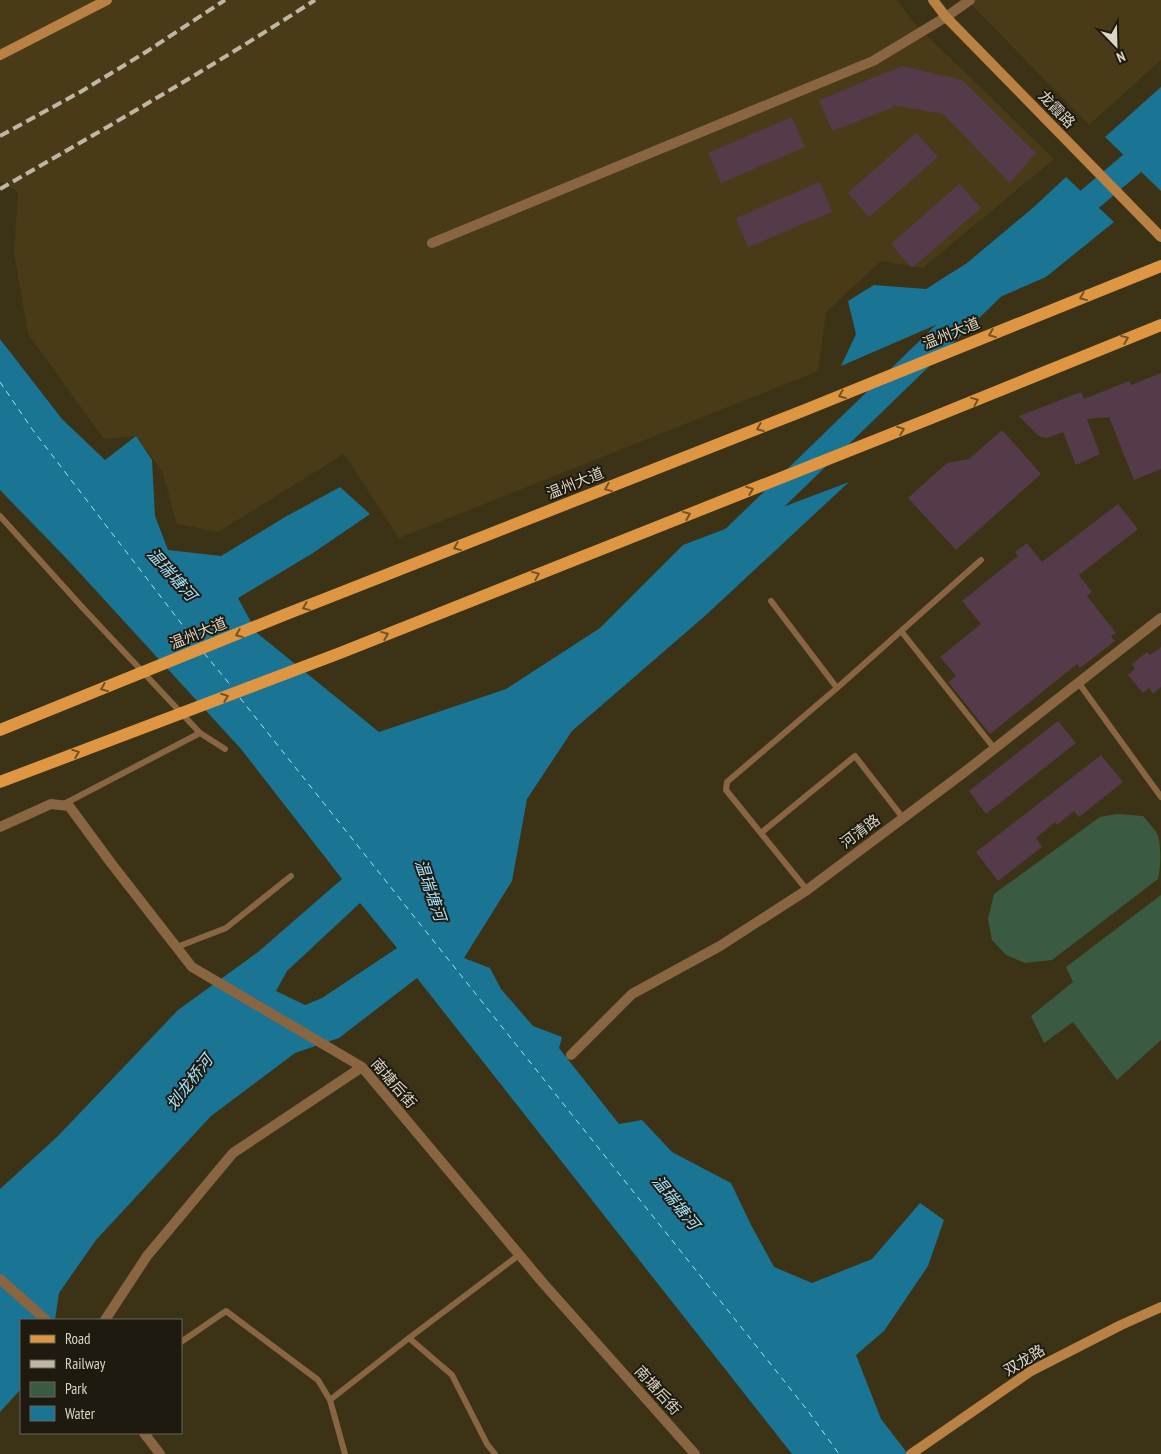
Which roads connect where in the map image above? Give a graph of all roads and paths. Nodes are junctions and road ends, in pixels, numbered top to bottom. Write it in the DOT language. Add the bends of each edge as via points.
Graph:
graph roads {
  1 [pos="107,0"];
  2 [pos="933,0"];
  3 [pos="970,0"];
  4 [pos="946,17"];
  5 [pos="0,55"];
  6 [pos="1161,237"];
  7 [pos="432,243"];
  8 [pos="1161,266"];
  9 [pos="1161,325"];
  10 [pos="0,516"];
  11 [pos="981,560"];
  12 [pos="771,601"];
  13 [pos="1161,618"];
  14 [pos="901,631"];
  15 [pos="1078,682"];
  16 [pos="837,688"];
  17 [pos="4,728"];
  18 [pos="200,733"];
  19 [pos="994,748"];
  20 [pos="225,749"];
  21 [pos="0,782"];
  22 [pos="1161,797"];
  23 [pos="61,805"];
  24 [pos="903,818"];
  25 [pos="0,827"];
  26 [pos="762,833"];
  27 [pos="291,876"];
  28 [pos="807,890"];
  29 [pos="177,947"];
  30 [pos="571,1056"];
  31 [pos="362,1067"];
  32 [pos="519,1255"];
  33 [pos="0,1279"];
  34 [pos="1161,1307"];
  35 [pos="45,1319"];
  36 [pos="106,1319"];
  37 [pos="409,1338"];
  38 [pos="182,1341"];
  39 [pos="330,1400"];
  40 [pos="145,1434"];
  41 [pos="160,1454"];
  42 [pos="345,1454"];
  43 [pos="495,1454"];
  44 [pos="695,1454"];
  45 [pos="911,1454"];
  1 -- 5 [label="main road"];
  2 -- 4 [label="main road, 龙霞路"];
  3 -- 4 [label="street"];
  4 -- 6 [label="main road, 龙霞路"];
  4 -- 7 [label="street" via="873,61"];
  8 -- 17 [label="main road, 温州大道, one-way"];
  21 -- 9 [label="main road, one-way" via="340,653"];
  10 -- 18 [label="lane"];
  11 -- 14 [label="lane"];
  12 -- 16 [label="lane"];
  13 -- 15 [label="street, 河清路"];
  14 -- 16 [label="lane"];
  14 -- 19 [label="lane"];
  15 -- 19 [label="street, 河清路"];
  15 -- 22 [label="lane"];
  16 -- 26 [label="lane" via="727,782 726,790"];
  18 -- 20 [label="lane"];
  18 -- 23 [label="lane"];
  19 -- 24 [label="street, 河清路"];
  23 -- 25 [label="street" via="51,804"];
  23 -- 29 [label="street, 南塘后街" via="69,806"];
  24 -- 26 [label="lane" via="855,756"];
  24 -- 28 [label="street, 河清路"];
  26 -- 28 [label="lane"];
  27 -- 29 [label="lane" via="226,928"];
  28 -- 30 [label="street, 河清路" via="720,946 632,994"];
  29 -- 31 [label="street, 南塘后街" via="192,967"];
  31 -- 32 [label="street, 南塘后街"];
  31 -- 36 [label="street" via="233,1154 146,1256"];
  32 -- 37 [label="lane"];
  32 -- 44 [label="street, 南塘后街"];
  33 -- 35 [label="street"];
  34 -- 45 [label="main road, 双龙路" via="1031,1371"];
  37 -- 39 [label="lane"];
  37 -- 43 [label="lane" via="452,1375"];
  38 -- 39 [label="lane" via="226,1311 318,1380"];
  39 -- 42 [label="lane"];
  40 -- 41 [label="street"];
}
